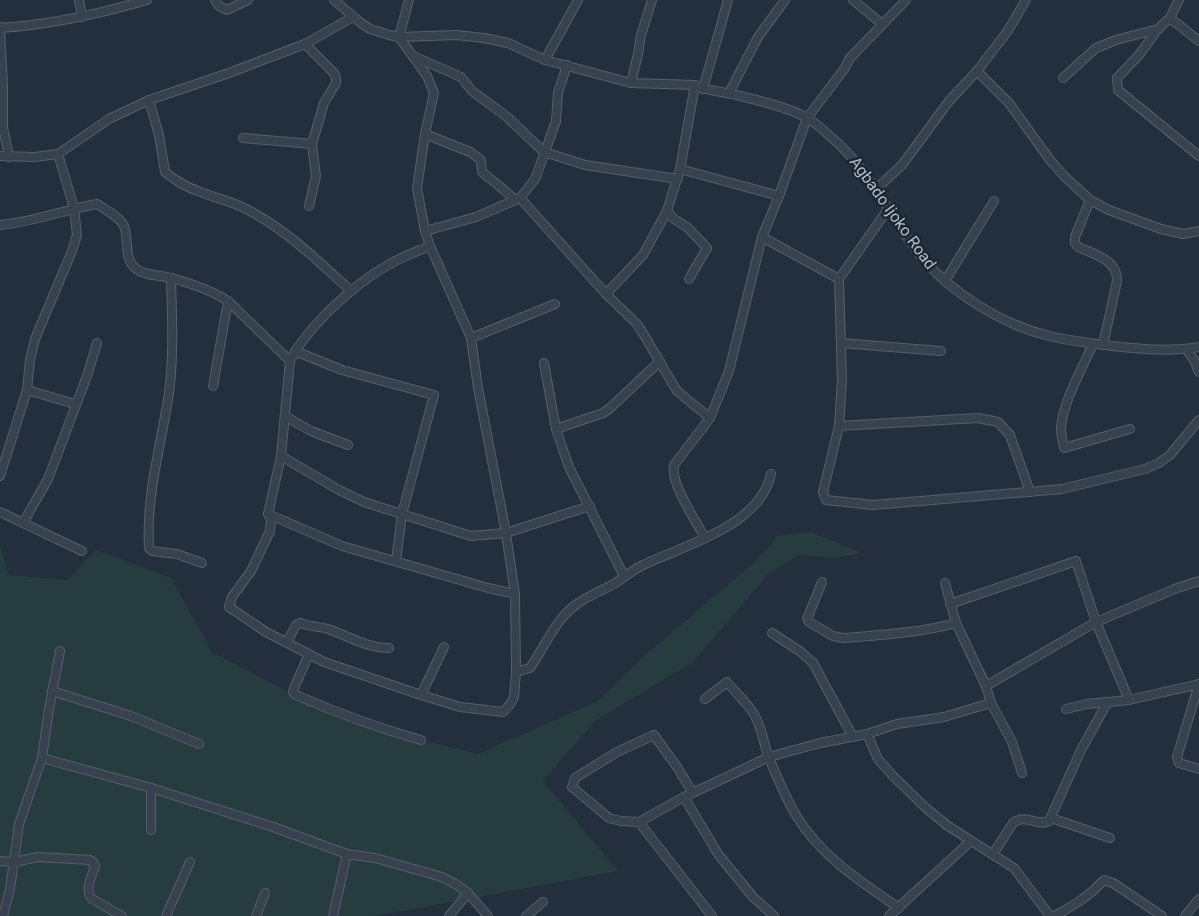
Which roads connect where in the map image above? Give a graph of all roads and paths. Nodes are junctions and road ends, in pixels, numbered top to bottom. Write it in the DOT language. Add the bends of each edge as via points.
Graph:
graph roads {
  1 [pos="79,0"];
  2 [pos="148,0"];
  3 [pos="214,0"];
  4 [pos="248,0"];
  5 [pos="334,0"];
  6 [pos="409,0"];
  7 [pos="578,0"];
  8 [pos="652,0"];
  9 [pos="728,0"];
  10 [pos="785,0"];
  11 [pos="853,0"];
  12 [pos="906,0"];
  13 [pos="1026,0"];
  14 [pos="1179,0"];
  15 [pos="82,17"];
  16 [pos="352,17"];
  17 [pos="1170,18"];
  18 [pos="882,24"];
  19 [pos="0,28"];
  20 [pos="1158,28"];
  21 [pos="399,37"];
  22 [pos="1199,41"];
  23 [pos="305,44"];
  24 [pos="413,56"];
  25 [pos="545,60"];
  26 [pos="567,65"];
  27 [pos="977,71"];
  28 [pos="1,74"];
  29 [pos="1063,78"];
  30 [pos="631,83"];
  31 [pos="699,87"];
  32 [pos="729,93"];
  33 [pos="148,100"];
  34 [pos="807,118"];
  35 [pos="425,134"];
  36 [pos="243,138"];
  37 [pos="312,144"];
  38 [pos="544,152"];
  39 [pos="58,154"];
  40 [pos="1199,156"];
  41 [pos="4,157"];
  42 [pos="680,169"];
  43 [pos="678,179"];
  44 [pos="877,188"];
  45 [pos="779,196"];
  46 [pos="518,199"];
  47 [pos="994,200"];
  48 [pos="1090,200"];
  49 [pos="309,206"];
  50 [pos="74,208"];
  51 [pos="888,209"];
  52 [pos="667,211"];
  53 [pos="0,225"];
  54 [pos="425,231"];
  55 [pos="1199,231"];
  56 [pos="762,237"];
  57 [pos="430,246"];
  58 [pos="171,278"];
  59 [pos="690,279"];
  60 [pos="839,279"];
  61 [pos="945,281"];
  62 [pos="351,291"];
  63 [pos="606,294"];
  64 [pos="228,301"];
  65 [pos="555,304"];
  66 [pos="471,338"];
  67 [pos="97,343"];
  68 [pos="841,343"];
  69 [pos="1093,344"];
  70 [pos="1103,345"];
  71 [pos="1199,347"];
  72 [pos="1186,349"];
  73 [pos="295,351"];
  74 [pos="941,351"];
  75 [pos="290,360"];
  76 [pos="660,361"];
  77 [pos="544,363"];
  78 [pos="1199,372"];
  79 [pos="213,386"];
  80 [pos="27,390"];
  81 [pos="75,404"];
  82 [pos="285,416"];
  83 [pos="710,418"];
  84 [pos="1199,420"];
  85 [pos="839,426"];
  86 [pos="556,429"];
  87 [pos="1130,429"];
  88 [pos="348,445"];
  89 [pos="281,456"];
  90 [pos="771,474"];
  91 [pos="0,476"];
  92 [pos="1030,492"];
  93 [pos="590,506"];
  94 [pos="0,512"];
  95 [pos="268,514"];
  96 [pos="402,514"];
  97 [pos="23,523"];
  98 [pos="506,533"];
  99 [pos="705,538"];
  100 [pos="82,551"];
  101 [pos="396,562"];
  102 [pos="202,563"];
  103 [pos="624,576"];
  104 [pos="1199,581"];
  105 [pos="822,582"];
  106 [pos="945,583"];
  107 [pos="515,594"];
  108 [pos="950,604"];
  109 [pos="1096,622"];
  110 [pos="956,623"];
  111 [pos="772,633"];
  112 [pos="286,642"];
  113 [pos="444,647"];
  114 [pos="389,648"];
  115 [pos="60,651"];
  116 [pos="309,654"];
  117 [pos="516,672"];
  118 [pos="1199,684"];
  119 [pos="986,686"];
  120 [pos="52,691"];
  121 [pos="421,695"];
  122 [pos="705,699"];
  123 [pos="1129,700"];
  124 [pos="991,703"];
  125 [pos="1107,703"];
  126 [pos="1066,709"];
  127 [pos="867,734"];
  128 [pos="853,737"];
  129 [pos="421,740"];
  130 [pos="199,744"];
  131 [pos="769,757"];
  132 [pos="42,758"];
  133 [pos="1199,769"];
  134 [pos="1022,773"];
  135 [pos="151,788"];
  136 [pos="693,793"];
  137 [pos="684,797"];
  138 [pos="1051,818"];
  139 [pos="639,822"];
  140 [pos="151,830"];
  141 [pos="1110,838"];
  142 [pos="971,841"];
  143 [pos="347,854"];
  144 [pos="992,854"];
  145 [pos="0,861"];
  146 [pos="14,862"];
  147 [pos="190,862"];
  148 [pos="265,893"];
  149 [pos="468,893"];
  150 [pos="1199,899"];
  151 [pos="543,902"];
  152 [pos="898,908"];
  153 [pos="3,916"];
  154 [pos="122,916"];
  155 [pos="166,916"];
  156 [pos="256,916"];
  157 [pos="333,916"];
  158 [pos="449,916"];
  159 [pos="488,916"];
  160 [pos="526,916"];
  161 [pos="712,916"];
  162 [pos="774,916"];
  163 [pos="889,916"];
  164 [pos="1050,916"];
  165 [pos="1054,916"];
  166 [pos="1162,916"];
  167 [pos="1185,916"];
  1 -- 15 [label="street"];
  2 -- 15 [label="street"];
  3 -- 4 [label="street" via="226,10"];
  5 -- 16 [label="street, Agbado Ijoko Road"];
  6 -- 21 [label="street"];
  7 -- 25 [label="street"];
  8 -- 30 [label="street"];
  9 -- 31 [label="street"];
  10 -- 32 [label="street" via="758,37"];
  11 -- 18 [label="street"];
  12 -- 18 [label="street"];
  13 -- 27 [label="street" via="1007,32"];
  14 -- 17 [label="street"];
  15 -- 19 [label="street" via="36,26"];
  16 -- 21 [label="street, Agbado Ijoko Road" via="379,33"];
  16 -- 23 [label="street"];
  17 -- 20 [label="street"];
  17 -- 22 [label="street"];
  18 -- 34 [label="street" via="850,58"];
  19 -- 28 [label="street"];
  20 -- 29 [label="street" via="1096,48"];
  20 -- 40 [label="street" via="1140,55 1117,78 1118,90"];
  21 -- 24 [label="street"];
  21 -- 25 [label="street, Agbado Ijoko Road" via="457,35 484,38"];
  23 -- 33 [label="street"];
  23 -- 37 [label="street" via="336,78"];
  24 -- 35 [label="street" via="434,93"];
  24 -- 38 [label="street" via="461,77 472,91 506,116"];
  25 -- 26 [label="street, Agbado Ijoko Road"];
  26 -- 30 [label="street, Agbado Ijoko Road"];
  26 -- 38 [label="street" via="558,93 556,121"];
  27 -- 44 [label="street" via="949,101 902,165"];
  27 -- 48 [label="street" via="1009,104 1064,176"];
  28 -- 41 [label="street"];
  30 -- 31 [label="street, Agbado Ijoko Road"];
  31 -- 32 [label="street, Agbado Ijoko Road"];
  31 -- 42 [label="street"];
  32 -- 34 [label="street, Agbado Ijoko Road"];
  33 -- 39 [label="street" via="109,119"];
  33 -- 62 [label="street" via="160,135 165,172 196,191 248,209 315,258"];
  34 -- 44 [label="street, Agbado Ijoko Road" via="846,149"];
  34 -- 45 [label="street"];
  35 -- 46 [label="street" via="470,152 481,160 482,172"];
  35 -- 54 [label="street" via="417,188"];
  36 -- 37 [label="street"];
  37 -- 49 [label="street" via="316,176"];
  38 -- 43 [label="street" via="585,165"];
  38 -- 46 [label="street" via="535,179"];
  39 -- 41 [label="street"];
  39 -- 50 [label="street"];
  42 -- 43 [label="street"];
  42 -- 45 [label="street"];
  43 -- 52 [label="street"];
  44 -- 51 [label="street, Agbado Ijoko Road"];
  45 -- 56 [label="street"];
  46 -- 54 [label="street" via="476,217"];
  46 -- 63 [label="street"];
  47 -- 61 [label="street"];
  48 -- 55 [label="street" via="1161,229 1183,234"];
  48 -- 70 [label="street" via="1075,243 1106,260 1117,273"];
  50 -- 53 [label="street" via="22,223"];
  50 -- 58 [label="street" via="97,204 116,217 124,226 133,266 140,272"];
  50 -- 80 [label="street" via="77,235 35,339"];
  51 -- 60 [label="street"];
  51 -- 61 [label="street, Agbado Ijoko Road" via="919,254"];
  52 -- 59 [label="street" via="707,248"];
  52 -- 63 [label="street" via="643,255"];
  54 -- 57 [label="street"];
  56 -- 60 [label="street"];
  56 -- 83 [label="street" via="733,358"];
  57 -- 62 [label="street" via="388,265"];
  57 -- 66 [label="street"];
  58 -- 64 [label="street" via="216,293"];
  58 -- 102 [label="street" via="173,337 169,391 150,495 149,548 152,552 177,554"];
  60 -- 68 [label="street"];
  61 -- 69 [label="street, Agbado Ijoko Road" via="984,309 1028,329"];
  62 -- 73 [label="street" via="323,317"];
  63 -- 76 [label="street" via="638,325"];
  64 -- 75 [label="street"];
  64 -- 79 [label="street"];
  65 -- 66 [label="street"];
  66 -- 98 [label="street"];
  67 -- 81 [label="street"];
  68 -- 74 [label="street"];
  68 -- 85 [label="street"];
  69 -- 70 [label="street, Agbado Ijoko Road"];
  69 -- 87 [label="street" via="1067,403 1061,430 1064,448"];
  70 -- 72 [label="street, Agbado Ijoko Road" via="1151,350"];
  71 -- 72 [label="street, Agbado Ijoko Road"];
  72 -- 78 [label="street"];
  73 -- 75 [label="street"];
  73 -- 96 [label="street" via="342,370 434,396"];
  75 -- 82 [label="street"];
  76 -- 83 [label="street" via="678,391"];
  76 -- 86 [label="street" via="609,409"];
  77 -- 86 [label="street"];
  80 -- 81 [label="street"];
  80 -- 91 [label="street"];
  81 -- 97 [label="street" via="48,479"];
  82 -- 88 [label="street" via="311,431"];
  82 -- 89 [label="street"];
  83 -- 99 [label="street" via="674,465 673,472"];
  84 -- 92 [label="street" via="1159,464 1062,489"];
  85 -- 92 [label="street" via="978,418 998,422 1010,435"];
  85 -- 92 [label="street" via="823,492 826,500 873,505"];
  86 -- 93 [label="street" via="569,467"];
  89 -- 95 [label="street"];
  89 -- 96 [label="street" via="351,496"];
  90 -- 99 [label="street" via="766,490 752,508"];
  93 -- 98 [label="street"];
  93 -- 103 [label="street"];
  94 -- 97 [label="street"];
  95 -- 101 [label="street" via="334,543"];
  95 -- 112 [label="street" via="270,530 229,607"];
  96 -- 98 [label="street" via="471,536"];
  96 -- 101 [label="street"];
  97 -- 100 [label="street"];
  98 -- 107 [label="street"];
  99 -- 103 [label="street"];
  101 -- 107 [label="street"];
  103 -- 117 [label="street" via="570,609 530,668"];
  104 -- 109 [label="street"];
  105 -- 110 [label="street" via="808,618 809,622 833,636 843,638 916,631"];
  106 -- 108 [label="street"];
  107 -- 117 [label="street"];
  108 -- 109 [label="street" via="1076,560"];
  108 -- 110 [label="street"];
  109 -- 119 [label="street"];
  109 -- 123 [label="street"];
  110 -- 119 [label="street"];
  111 -- 128 [label="street" via="813,663"];
  112 -- 114 [label="street" via="296,625 301,623 325,628 377,648"];
  112 -- 116 [label="street"];
  113 -- 121 [label="street"];
  115 -- 120 [label="street"];
  116 -- 121 [label="street"];
  116 -- 129 [label="street" via="294,688 296,695 373,726"];
  117 -- 121 [label="street" via="514,697 503,712 460,707"];
  118 -- 123 [label="street"];
  118 -- 133 [label="street" via="1177,757 1179,764"];
  119 -- 124 [label="street"];
  120 -- 130 [label="street" via="131,716"];
  120 -- 132 [label="street"];
  122 -- 131 [label="street" via="727,682 752,711"];
  123 -- 125 [label="street"];
  124 -- 127 [label="street" via="944,718 897,724"];
  124 -- 134 [label="street" via="1012,742"];
  125 -- 126 [label="street"];
  125 -- 138 [label="street" via="1081,750"];
  127 -- 128 [label="street"];
  127 -- 142 [label="street" via="878,760 894,777 927,809"];
  128 -- 131 [label="street"];
  131 -- 136 [label="street"];
  131 -- 152 [label="street" via="806,830 846,870"];
  132 -- 135 [label="street"];
  132 -- 146 [label="street" via="19,824"];
  135 -- 140 [label="street"];
  135 -- 143 [label="street"];
  136 -- 137 [label="street"];
  136 -- 139 [label="street" via="654,735 617,752 575,778 572,787 576,792 610,818"];
  137 -- 139 [label="street"];
  137 -- 162 [label="street" via="718,854 753,897"];
  138 -- 141 [label="street"];
  138 -- 144 [label="street" via="1045,823 1022,818 1017,820"];
  139 -- 161 [label="street"];
  142 -- 144 [label="street"];
  142 -- 152 [label="street"];
  143 -- 149 [label="street" via="423,870 458,885"];
  143 -- 157 [label="street"];
  144 -- 164 [label="street" via="1014,868"];
  145 -- 146 [label="street"];
  146 -- 153 [label="street"];
  146 -- 154 [label="street" via="38,857 90,860 94,866 89,895"];
  147 -- 155 [label="street"];
  148 -- 156 [label="street"];
  149 -- 158 [label="street"];
  149 -- 159 [label="street"];
  150 -- 167 [label="street"];
  151 -- 160 [label="street"];
  152 -- 163 [label="street"];
  165 -- 166 [label="street" via="1078,904 1104,880"];
}
